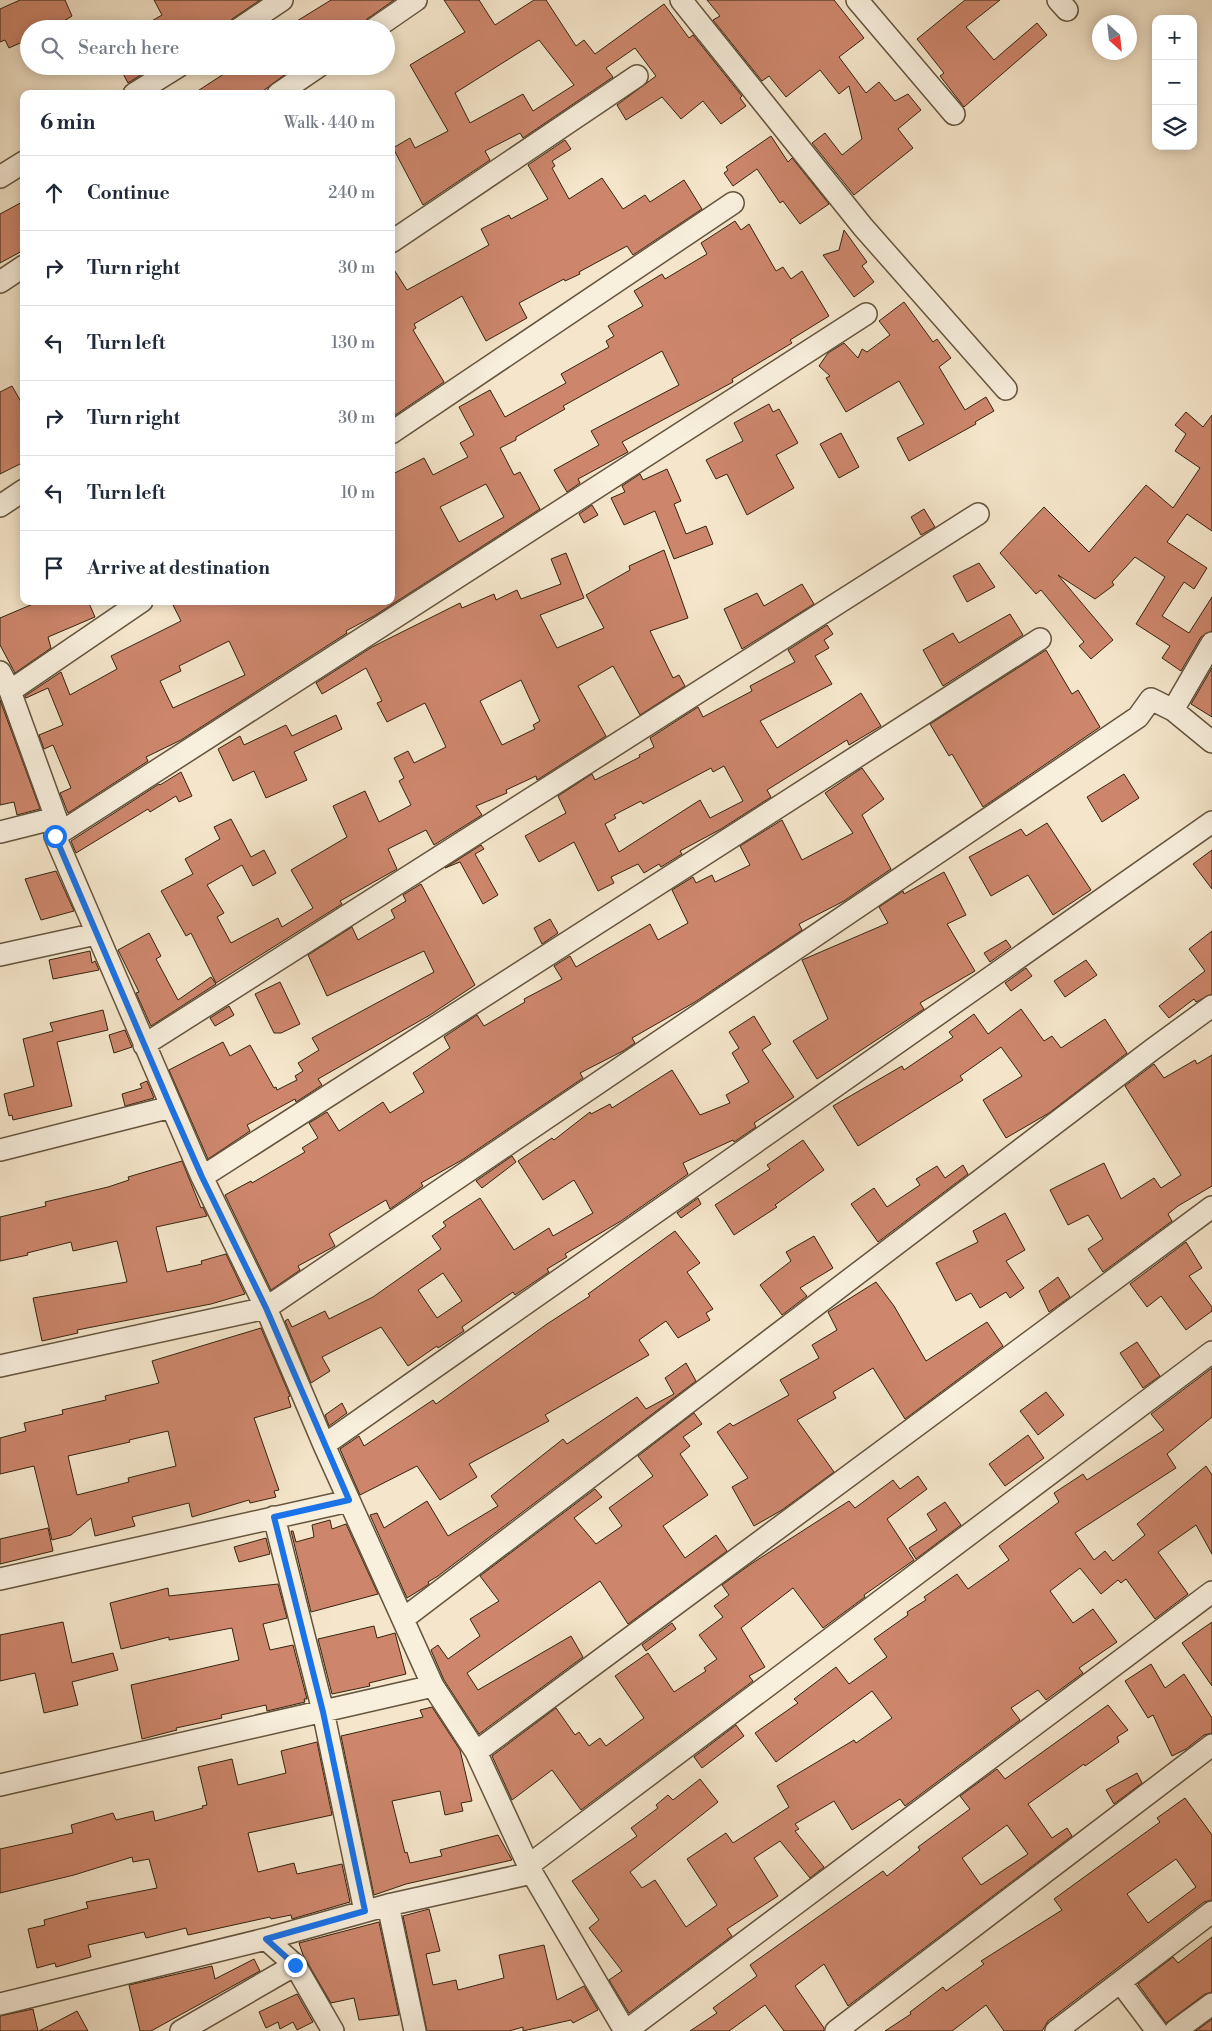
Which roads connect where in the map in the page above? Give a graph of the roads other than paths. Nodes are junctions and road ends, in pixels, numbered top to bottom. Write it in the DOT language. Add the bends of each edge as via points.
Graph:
graph roads {
  1 [pos="282,0"];
  2 [pos="416,0"];
  3 [pos="681,0"];
  4 [pos="857,0"];
  5 [pos="252,20"];
  6 [pos="387,20"];
  7 [pos="165,75"];
  8 [pos="306,75"];
  9 [pos="637,76"];
  10 [pos="140,90"];
  11 [pos="284,90"];
  12 [pos="954,114"];
  13 [pos="20,164"];
  14 [pos="0,177"];
  15 [pos="733,203"];
  16 [pos="395,239"];
  17 [pos="20,269"];
  18 [pos="0,282"];
  19 [pos="866,314"];
  20 [pos="1006,389"];
  21 [pos="395,430"];
  22 [pos="20,493"];
  23 [pos="0,506"];
  24 [pos="978,514"];
  25 [pos="135,605"];
  26 [pos="1040,639"];
  27 [pos="1212,643"];
  28 [pos="5,681"];
  29 [pos="1174,710"];
  30 [pos="1212,742"];
  31 [pos="1212,822"];
  32 [pos="55,827"];
  33 [pos="0,832"];
  34 [pos="96,934"];
  35 [pos="0,955"];
  36 [pos="1212,1006"];
  37 [pos="144,1045"];
  38 [pos="171,1107"];
  39 [pos="0,1150"];
  40 [pos="202,1177"];
  41 [pos="1212,1207"];
  42 [pos="266,1308"];
  43 [pos="1212,1352"];
  44 [pos="0,1366"];
  45 [pos="324,1445"];
  46 [pos="349,1500"];
  47 [pos="274,1517"];
  48 [pos="0,1579"];
  49 [pos="1212,1592"];
  50 [pos="403,1619"];
  51 [pos="433,1686"];
  52 [pos="323,1712"];
  53 [pos="1212,1745"];
  54 [pos="476,1752"];
  55 [pos="0,1785"];
  56 [pos="531,1869"];
  57 [pos="388,1905"];
  58 [pos="365,1911"];
  59 [pos="1212,1912"];
  60 [pos="266,1939"];
  61 [pos="295,1965"];
  62 [pos="1121,1983"];
  63 [pos="0,2004"];
  64 [pos="1212,2004"];
  65 [pos="181,2031"];
  66 [pos="333,2031"];
  67 [pos="415,2031"];
  68 [pos="625,2031"];
  69 [pos="836,2031"];
  70 [pos="1056,2031"];
  71 [pos="1157,2031"];
  72 [pos="1175,2031"];
  1 -- 5 [label="street"];
  2 -- 6 [label="street"];
  3 -- 20 [label="street" via="863,227"];
  4 -- 12 [label="street"];
  7 -- 10 [label="street"];
  8 -- 11 [label="street"];
  9 -- 16 [label="street"];
  13 -- 14 [label="street"];
  15 -- 21 [label="street"];
  17 -- 18 [label="street"];
  19 -- 32 [label="street"];
  22 -- 23 [label="street"];
  24 -- 37 [label="street"];
  25 -- 28 [label="street"];
  26 -- 40 [label="street"];
  27 -- 29 [label="street"];
  28 -- 32 [label="street"];
  29 -- 30 [label="street"];
  29 -- 42 [label="street" via="1151,698 1130,723"];
  31 -- 45 [label="street"];
  32 -- 33 [label="street"];
  32 -- 34 [label="street"];
  34 -- 35 [label="street"];
  34 -- 37 [label="street"];
  36 -- 50 [label="street"];
  37 -- 38 [label="street"];
  38 -- 39 [label="street"];
  38 -- 40 [label="street"];
  40 -- 42 [label="street"];
  41 -- 54 [label="street"];
  42 -- 44 [label="street"];
  42 -- 45 [label="street"];
  43 -- 56 [label="street"];
  45 -- 46 [label="street"];
  46 -- 47 [label="street"];
  46 -- 50 [label="street"];
  47 -- 48 [label="street"];
  47 -- 52 [label="street"];
  49 -- 68 [label="street"];
  50 -- 51 [label="street"];
  51 -- 52 [label="street"];
  51 -- 54 [label="street"];
  52 -- 55 [label="street"];
  52 -- 58 [label="street"];
  53 -- 69 [label="street"];
  54 -- 56 [label="street"];
  56 -- 57 [label="street"];
  56 -- 68 [label="street"];
  57 -- 58 [label="street"];
  57 -- 67 [label="street"];
  58 -- 60 [label="street"];
  59 -- 62 [label="street"];
  60 -- 61 [label="street"];
  60 -- 63 [label="street"];
  61 -- 65 [label="street"];
  61 -- 66 [label="street"];
  62 -- 70 [label="street"];
  62 -- 71 [label="street"];
  64 -- 72 [label="street"];
}
